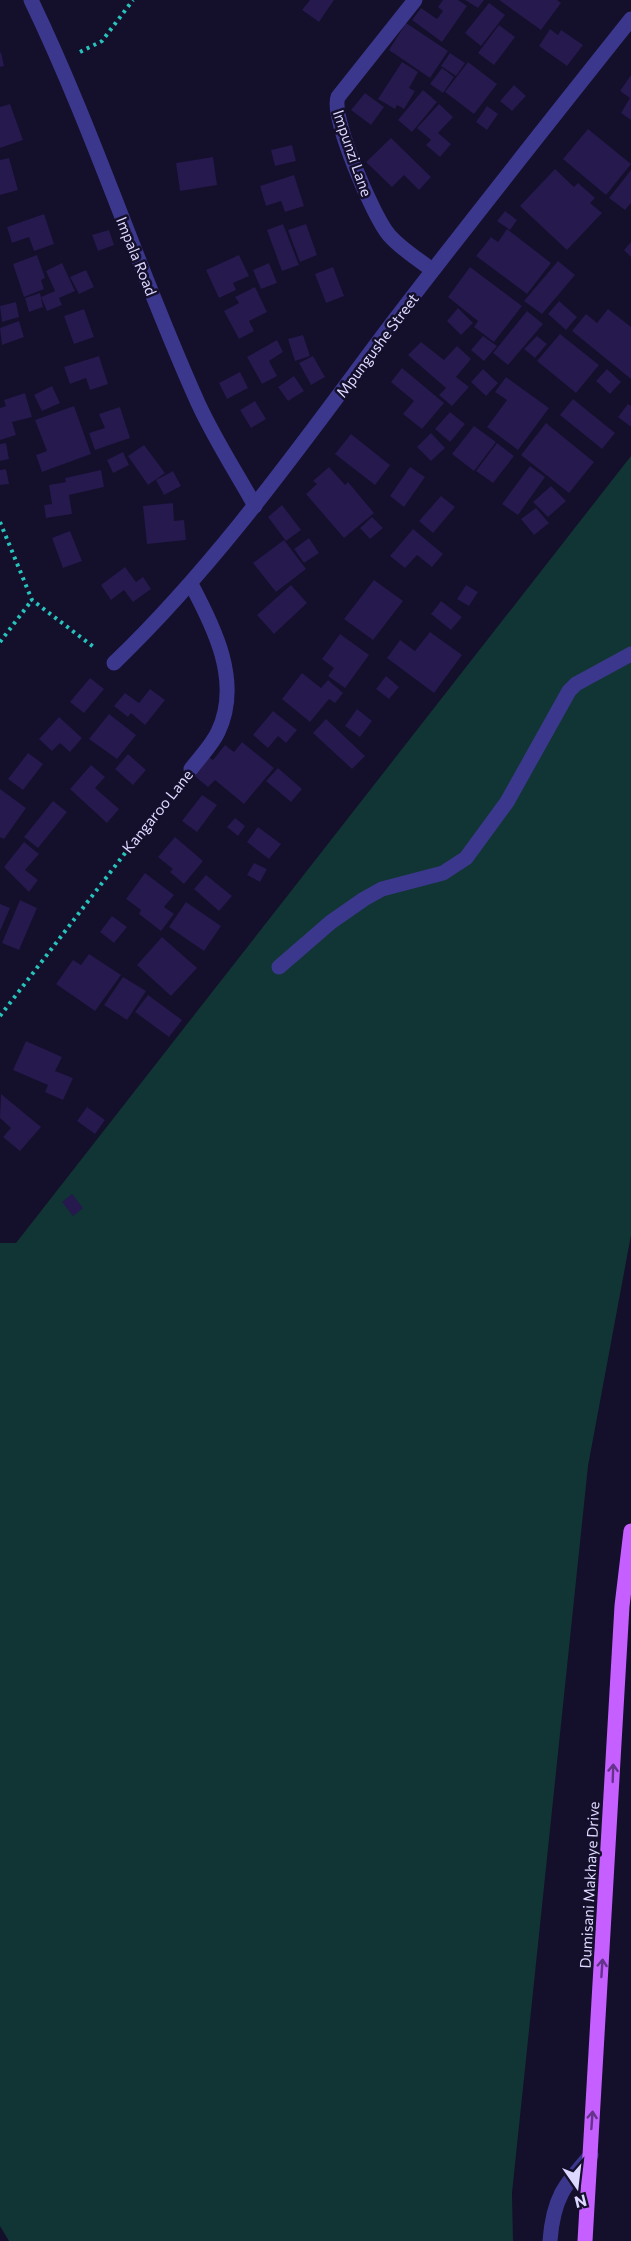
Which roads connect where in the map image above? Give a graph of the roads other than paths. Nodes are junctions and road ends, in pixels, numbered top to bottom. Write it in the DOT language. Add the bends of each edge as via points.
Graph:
graph roads {
  1 [pos="31,0"];
  2 [pos="415,0"];
  3 [pos="631,19"];
  4 [pos="432,270"];
  5 [pos="255,506"];
  6 [pos="191,584"];
  7 [pos="631,654"];
  8 [pos="114,663"];
  9 [pos="191,769"];
  10 [pos="279,967"];
  11 [pos="631,1531"];
  12 [pos="591,2155"];
  13 [pos="550,2241"];
  14 [pos="585,2241"];
  1 -- 5 [label="street, Impala Road" via="61,62 198,405"];
  2 -- 4 [label="street, Impunzi Lane" via="338,98 336,110 380,223 402,247"];
  3 -- 4 [label="street, Mpungushe Street"];
  4 -- 5 [label="street, Mpungushe Street"];
  5 -- 6 [label="street, Mpungushe Street"];
  6 -- 8 [label="street, Mpungushe Street"];
  6 -- 9 [label="street, Kangaroo Lane" via="217,632 226,692 223,721"];
  7 -- 10 [label="street" via="569,691 507,802 466,858 443,873 382,889 364,899"];
  12 -- 11 [label="main road, Dumisani Makhaye Drive, one-way" via="622,1606"];
  12 -- 13 [label="street" via="563,2186 552,2213"];
  12 -- 14 [label="main road, Dumisani Makhaye Drive"];
}
